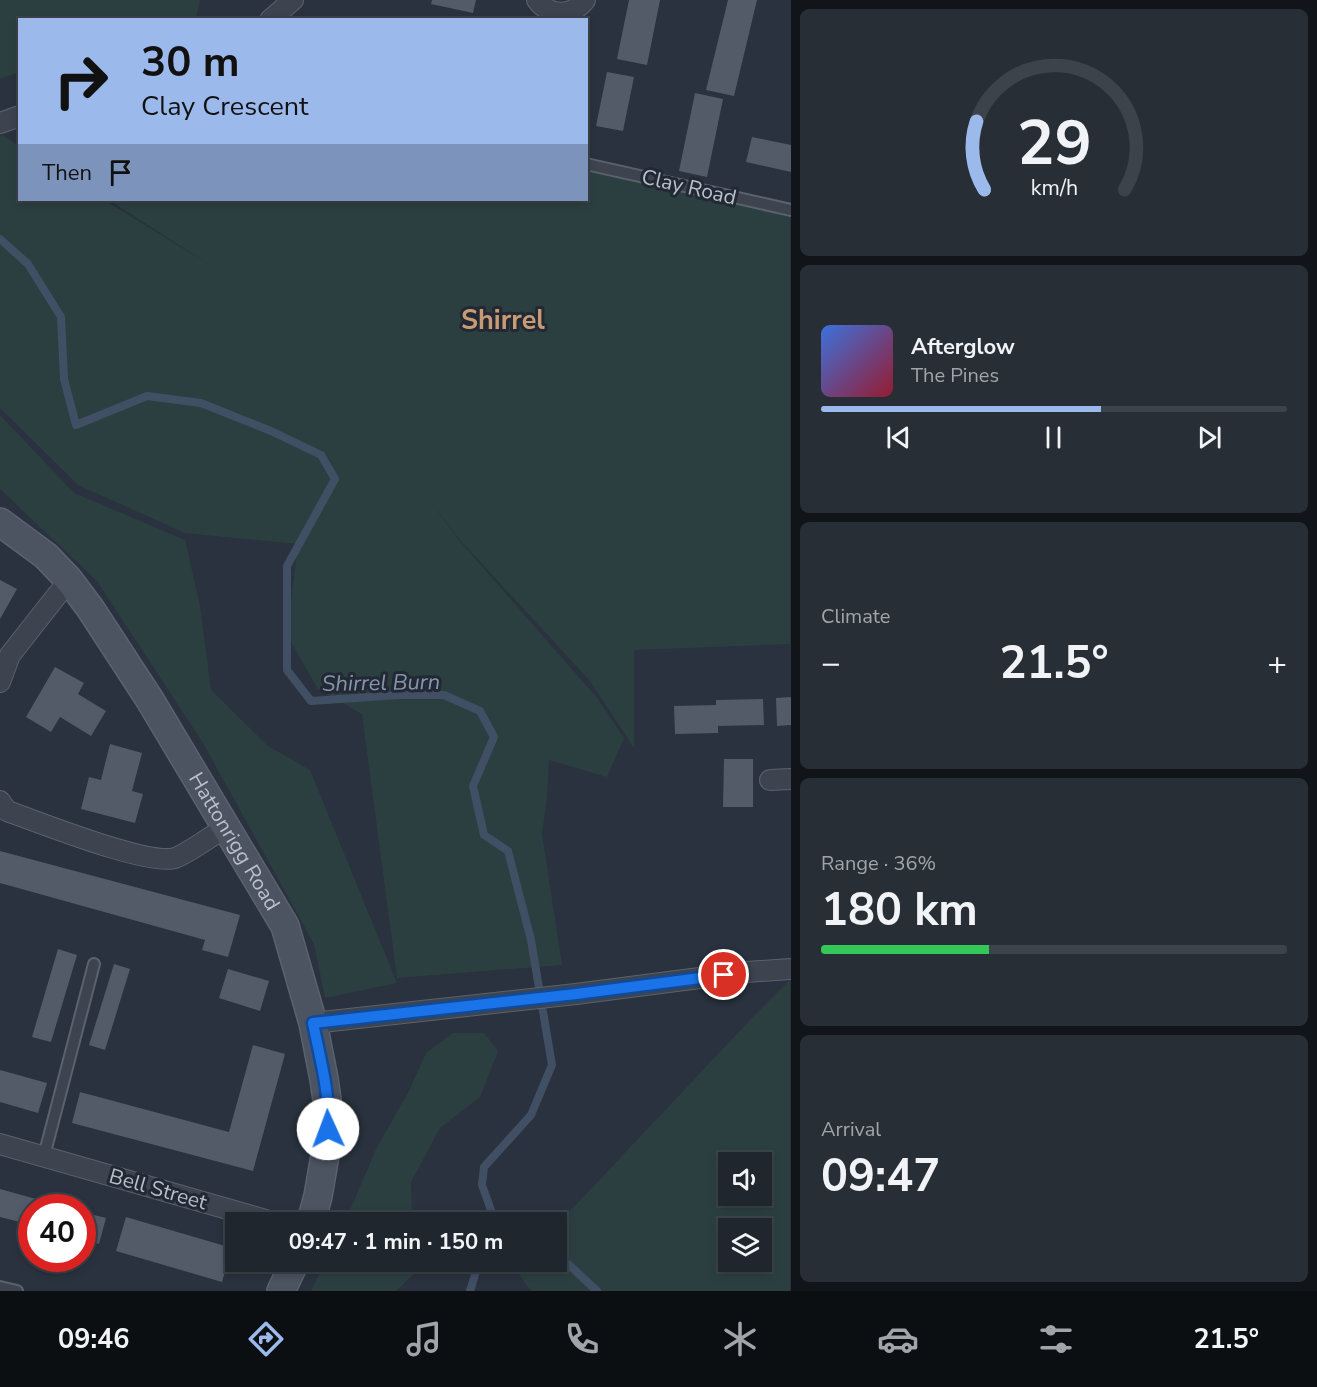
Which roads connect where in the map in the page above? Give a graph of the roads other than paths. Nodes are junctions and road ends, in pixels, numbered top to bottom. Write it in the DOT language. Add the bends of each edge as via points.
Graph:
graph roads {
  1 [pos="293,0"];
  2 [pos="537,0"];
  3 [pos="585,0"];
  4 [pos="272,18"];
  5 [pos="588,164"];
  6 [pos="790,210"];
  7 [pos="0,522"];
  8 [pos="69,580"];
  9 [pos="0,682"];
  10 [pos="790,779"];
  11 [pos="770,780"];
  12 [pos="0,801"];
  13 [pos="227,827"];
  14 [pos="94,964"];
  15 [pos="790,969"];
  16 [pos="313,1023"];
  17 [pos="0,1144"];
  18 [pos="44,1156"];
  19 [pos="238,1212"];
  20 [pos="314,1212"];
  21 [pos="290,1272"];
  22 [pos="0,1287"];
  23 [pos="17,1291"];
  24 [pos="281,1291"];
  1 -- 4 [label="street"];
  2 -- 3 [label="street" via="548,11 567,13"];
  5 -- 6 [label="lane, Clay Road"];
  7 -- 8 [label="street, Hattonrigg Road" via="46,556"];
  8 -- 9 [label="street" via="10,655"];
  8 -- 13 [label="street, Hattonrigg Road" via="150,700"];
  10 -- 11 [label="street"];
  12 -- 13 [label="street" via="7,811 152,859 175,858"];
  13 -- 16 [label="street, Hattonrigg Road" via="285,926"];
  14 -- 18 [label="lane"];
  15 -- 16 [label="street"];
  16 -- 20 [label="street, Hattonrigg Road" via="329,1114"];
  17 -- 18 [label="street, Bell Street"];
  18 -- 19 [label="street, Bell Street"];
  21 -- 24 [label="street"];
  22 -- 23 [label="lane"];
}
